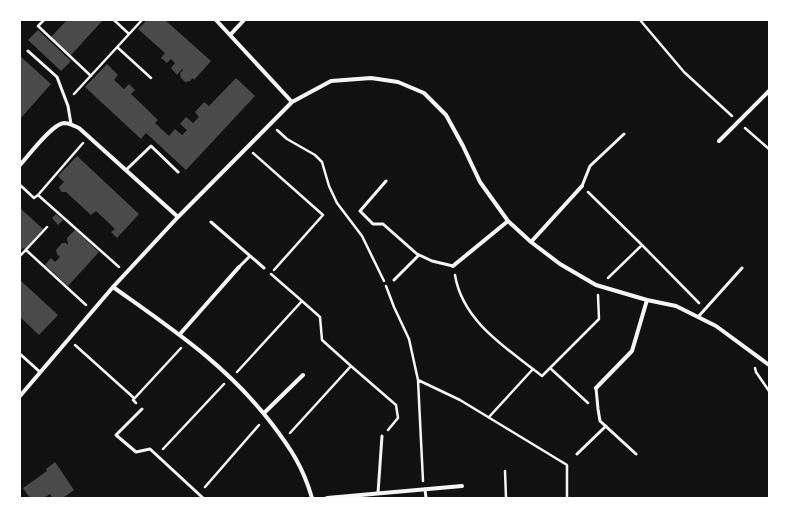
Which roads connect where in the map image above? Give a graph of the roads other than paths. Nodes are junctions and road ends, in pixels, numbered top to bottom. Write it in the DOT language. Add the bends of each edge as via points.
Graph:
graph roads {
  1 [pos="216,20"];
  2 [pos="244,20"];
  3 [pos="231,34"];
  4 [pos="28,52"];
  5 [pos="769,91"];
  6 [pos="292,102"];
  7 [pos="71,124"];
  8 [pos="624,134"];
  9 [pos="719,141"];
  10 [pos="20,165"];
  11 [pos="126,170"];
  12 [pos="178,172"];
  13 [pos="386,181"];
  14 [pos="582,186"];
  15 [pos="178,217"];
  16 [pos="508,221"];
  17 [pos="211,222"];
  18 [pos="531,242"];
  19 [pos="418,255"];
  20 [pos="250,256"];
  21 [pos="453,266"];
  22 [pos="240,267"];
  23 [pos="264,268"];
  24 [pos="742,268"];
  25 [pos="394,280"];
  26 [pos="113,287"];
  27 [pos="647,300"];
  28 [pos="698,317"];
  29 [pos="180,334"];
  30 [pos="20,354"];
  31 [pos="769,365"];
  32 [pos="40,372"];
  33 [pos="303,375"];
  34 [pos="596,388"];
  35 [pos="20,396"];
  36 [pos="142,409"];
  37 [pos="265,415"];
  38 [pos="606,426"];
  39 [pos="382,436"];
  40 [pos="577,454"];
  41 [pos="636,454"];
  42 [pos="462,486"];
  43 [pos="424,489"];
  44 [pos="378,493"];
  45 [pos="203,498"];
  46 [pos="312,498"];
  47 [pos="327,498"];
  48 [pos="426,498"];
  1 -- 3 [label="street"];
  2 -- 3 [label="street"];
  3 -- 6 [label="street"];
  4 -- 7 [label="lane" via="57,77 67,102"];
  5 -- 9 [label="street"];
  6 -- 15 [label="street"];
  6 -- 16 [label="street" via="332,81 371,78 398,82 424,93 446,115 480,182"];
  7 -- 10 [label="street" via="63,123 52,129"];
  7 -- 11 [label="street" via="79,128"];
  8 -- 14 [label="lane" via="590,166"];
  11 -- 12 [label="lane" via="151,146"];
  11 -- 15 [label="street"];
  13 -- 19 [label="lane" via="360,211 372,224 383,224"];
  14 -- 18 [label="street"];
  15 -- 26 [label="street"];
  16 -- 18 [label="street"];
  16 -- 21 [label="street"];
  17 -- 20 [label="lane"];
  18 -- 27 [label="street" via="560,264 599,286"];
  19 -- 21 [label="lane"];
  19 -- 25 [label="lane"];
  20 -- 22 [label="lane"];
  20 -- 23 [label="lane"];
  22 -- 29 [label="street"];
  24 -- 28 [label="lane"];
  26 -- 29 [label="street"];
  26 -- 32 [label="street"];
  27 -- 28 [label="street" via="676,306"];
  27 -- 34 [label="street" via="632,351"];
  28 -- 31 [label="street" via="716,326"];
  29 -- 37 [label="street" via="231,378"];
  30 -- 32 [label="lane"];
  32 -- 35 [label="street"];
  33 -- 37 [label="street"];
  34 -- 38 [label="lane" via="600,421"];
  36 -- 45 [label="lane" via="116,435 136,452 150,448"];
  37 -- 46 [label="street" via="302,469"];
  38 -- 40 [label="lane"];
  38 -- 41 [label="lane"];
  39 -- 44 [label="lane"];
  42 -- 43 [label="street"];
  43 -- 44 [label="street"];
  43 -- 48 [label="lane"];
  44 -- 47 [label="street"];
}
